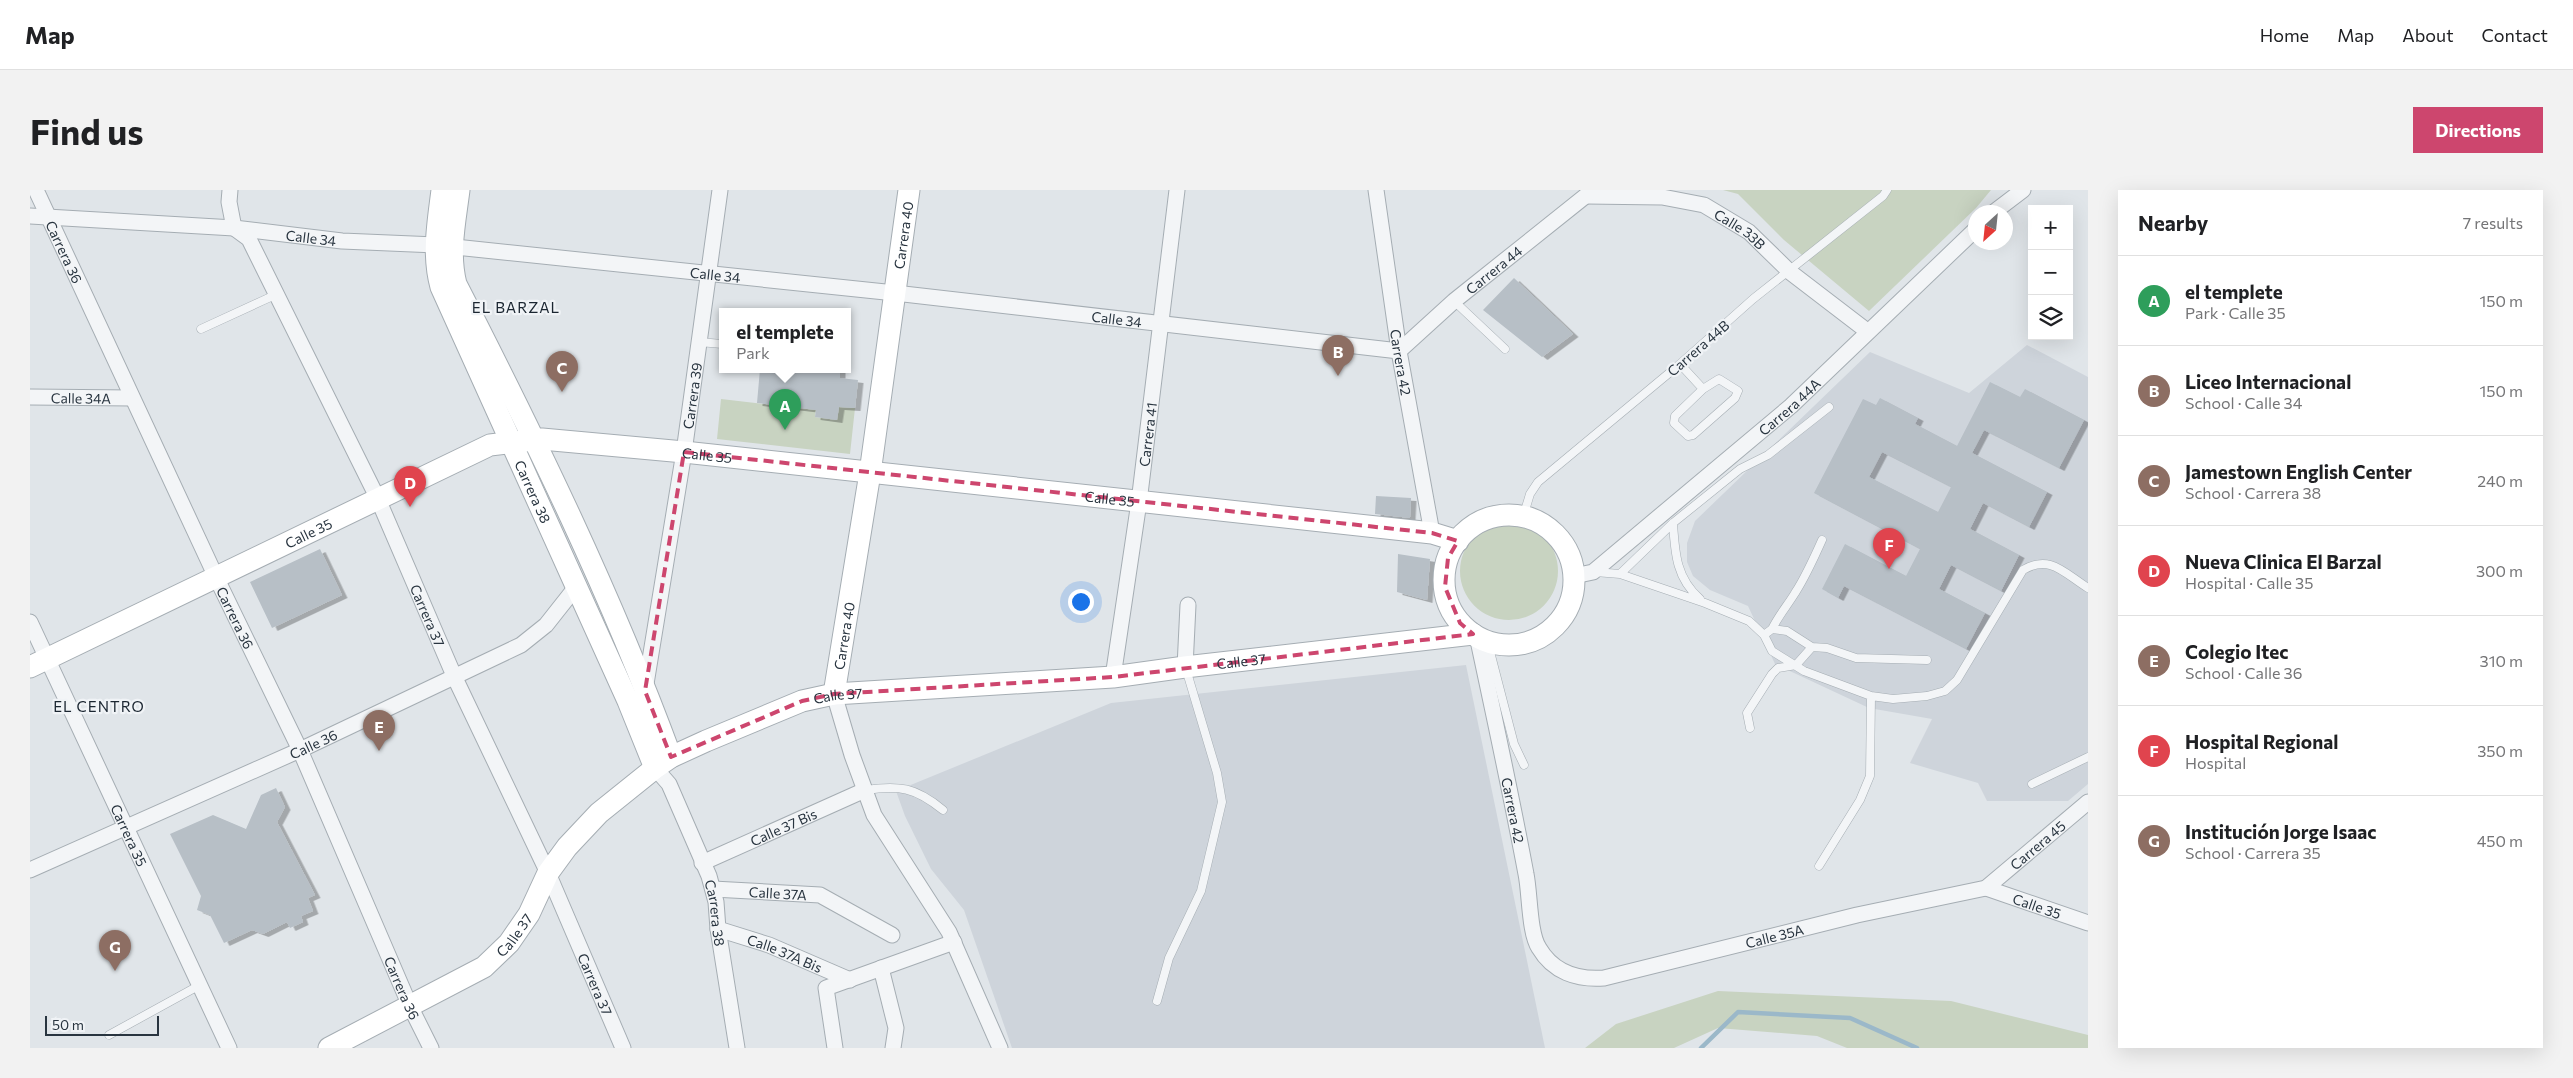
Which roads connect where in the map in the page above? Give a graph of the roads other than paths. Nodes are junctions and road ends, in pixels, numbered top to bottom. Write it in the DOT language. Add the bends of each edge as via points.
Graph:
graph roads {
  1 [pos="36,190"];
  2 [pos="230,190"];
  3 [pos="442,190"];
  4 [pos="459,190"];
  5 [pos="720,190"];
  6 [pos="909,190"];
  7 [pos="1177,190"];
  8 [pos="1376,190"];
  9 [pos="1887,190"];
  10 [pos="2023,190"];
  11 [pos="1589,193"];
  12 [pos="2003,205"];
  13 [pos="30,216"];
  14 [pos="48,216"];
  15 [pos="234,228"];
  16 [pos="1968,236"];
  17 [pos="444,246"];
  18 [pos="1790,272"];
  19 [pos="709,274"];
  20 [pos="895,293"];
  21 [pos="275,295"];
  22 [pos="1454,301"];
  23 [pos="1162,324"];
  24 [pos="201,329"];
  25 [pos="1867,331"];
  26 [pos="699,342"];
  27 [pos="719,344"];
  28 [pos="1505,349"];
  29 [pos="1399,351"];
  30 [pos="1680,364"];
  31 [pos="1703,389"];
  32 [pos="30,397"];
  33 [pos="132,398"];
  34 [pos="1830,407"];
  35 [pos="535,440"];
  36 [pos="513,442"];
  37 [pos="684,452"];
  38 [pos="870,473"];
  39 [pos="378,499"];
  40 [pos="1139,502"];
  41 [pos="1523,517"];
  42 [pos="1673,523"];
  43 [pos="1432,533"];
  44 [pos="1822,540"];
  45 [pos="1458,541"];
  46 [pos="1584,574"];
  47 [pos="1620,574"];
  48 [pos="216,577"];
  49 [pos="576,587"];
  50 [pos="2088,588"];
  51 [pos="1705,603"];
  52 [pos="1188,605"];
  53 [pos="30,622"];
  54 [pos="1772,629"];
  55 [pos="1764,635"];
  56 [pos="1479,637"];
  57 [pos="1812,647"];
  58 [pos="1927,660"];
  59 [pos="39,663"];
  60 [pos="1796,666"];
  61 [pos="1185,667"];
  62 [pos="1113,677"];
  63 [pos="455,678"];
  64 [pos="834,694"];
  65 [pos="637,696"];
  66 [pos="1871,696"];
  67 [pos="1750,728"];
  68 [pos="300,750"];
  69 [pos="2088,757"];
  70 [pos="663,763"];
  71 [pos="1524,765"];
  72 [pos="2032,784"];
  73 [pos="865,790"];
  74 [pos="2088,802"];
  75 [pos="943,810"];
  76 [pos="127,827"];
  77 [pos="702,864"];
  78 [pos="1819,866"];
  79 [pos="30,870"];
  80 [pos="548,872"];
  81 [pos="1986,888"];
  82 [pos="712,889"];
  83 [pos="2088,923"];
  84 [pos="718,929"];
  85 [pos="892,934"];
  86 [pos="954,942"];
  87 [pos="881,968"];
  88 [pos="1565,973"];
  89 [pos="850,980"];
  90 [pos="200,985"];
  91 [pos="1157,1001"];
  92 [pos="410,1006"];
  93 [pos="109,1035"];
  94 [pos="229,1048"];
  95 [pos="329,1048"];
  96 [pos="431,1048"];
  97 [pos="623,1048"];
  98 [pos="737,1048"];
  99 [pos="836,1048"];
  100 [pos="893,1048"];
  101 [pos="1000,1048"];
  1 -- 14 [label="street, Carrera 36"];
  2 -- 15 [label="street"];
  3 -- 17 [label="street, Carrera 38"];
  4 -- 17 [label="street, Carrera 38"];
  5 -- 19 [label="street, Carrera 39"];
  6 -- 20 [label="street, Carrera 40"];
  7 -- 23 [label="street, Carrera 41"];
  8 -- 29 [label="street, Carrera 42"];
  9 -- 18 [label="lane, Carrera 44B"];
  10 -- 12 [label="street"];
  11 -- 18 [label="street, Calle 33B" via="1662,197 1704,205 1749,232"];
  11 -- 22 [label="street, Carrera 44"];
  13 -- 14 [label="street, Calle 34"];
  14 -- 15 [label="street, Calle 34"];
  14 -- 33 [label="street, Carrera 36"];
  15 -- 17 [label="street, Calle 34" via="342,241"];
  15 -- 21 [label="street, Carrera 37" via="249,239"];
  16 -- 25 [label="street, Carrera 44A"];
  17 -- 19 [label="street, Calle 34"];
  17 -- 35 [label="street, Carrera 38" via="456,284"];
  17 -- 36 [label="street, Carrera 38" via="436,268 441,287"];
  18 -- 25 [label="street, Calle 33B"];
  18 -- 30 [label="lane, Carrera 44B" via="1753,299"];
  19 -- 20 [label="street, Calle 34"];
  19 -- 26 [label="street, Carrera 39"];
  20 -- 23 [label="street, Calle 34"];
  20 -- 38 [label="street, Carrera 40"];
  21 -- 24 [label="lane"];
  21 -- 39 [label="street, Carrera 37"];
  22 -- 28 [label="lane"];
  22 -- 29 [label="street, Carrera 44"];
  23 -- 29 [label="street, Calle 34"];
  23 -- 40 [label="street, Carrera 41"];
  25 -- 46 [label="street, Carrera 44A" via="1790,406"];
  26 -- 27 [label="lane"];
  26 -- 37 [label="street, Carrera 39"];
  29 -- 43 [label="street, Carrera 42"];
  30 -- 31 [label="lane"];
  30 -- 41 [label="lane, Carrera 44B" via="1538,482 1530,494"];
  31 -- 31 [label="lane" via="1722,379 1738,391 1693,435 1688,436 1674,423 1674,419"];
  32 -- 33 [label="street, Calle 34A"];
  33 -- 48 [label="street, Carrera 36"];
  34 -- 42 [label="lane" via="1768,455 1740,469"];
  35 -- 36 [label="street, Calle 35"];
  35 -- 37 [label="street, Calle 35"];
  35 -- 65 [label="street, Carrera 38"];
  36 -- 39 [label="street, Calle 35" via="490,445"];
  36 -- 49 [label="street, Carrera 38"];
  37 -- 38 [label="street, Calle 35"];
  37 -- 65 [label="street, Carrera 39"];
  38 -- 40 [label="street, Calle 35"];
  38 -- 64 [label="street, Carrera 40"];
  39 -- 48 [label="street, Calle 35"];
  39 -- 63 [label="street, Carrera 37"];
  40 -- 43 [label="street, Calle 35"];
  40 -- 62 [label="street, Carrera 41"];
  41 -- 45 [label="street" via="1490,518 1472,527"];
  41 -- 46 [label="street" via="1541,524 1558,538"];
  42 -- 47 [label="lane"];
  42 -- 51 [label="lane" via="1681,576"];
  43 -- 45 [label="street, Calle 35"];
  44 -- 54 [label="lane" via="1808,571 1780,611"];
  45 -- 56 [label="street" via="1446,568 1445,588 1460,623"];
  46 -- 47 [label="lane"];
  46 -- 56 [label="street" via="1556,625 1539,638 1519,644"];
  47 -- 51 [label="lane"];
  48 -- 59 [label="street, Calle 35"];
  48 -- 68 [label="street, Carrera 36"];
  49 -- 63 [label="street, Calle 36" via="534,636"];
  49 -- 65 [label="street, Carrera 38"];
  50 -- 66 [label="lane" via="2047,562 2034,564 2022,570 1957,680 1945,691 1927,696"];
  51 -- 55 [label="lane" via="1750,621"];
  52 -- 61 [label="street"];
  53 -- 59 [label="street, Carrera 35"];
  54 -- 55 [label="lane"];
  54 -- 57 [label="lane" via="1787,631"];
  55 -- 60 [label="lane" via="1772,651"];
  56 -- 61 [label="street, Calle 37"];
  56 -- 71 [label="lane"];
  56 -- 88 [label="street, Carrera 42" via="1526,875 1534,936 1548,961"];
  57 -- 58 [label="lane" via="1827,648 1856,658"];
  57 -- 60 [label="lane"];
  59 -- 76 [label="street, Carrera 35"];
  60 -- 66 [label="lane" via="1817,678"];
  60 -- 67 [label="lane" via="1778,668 1772,674 1748,714"];
  61 -- 62 [label="street, Calle 37"];
  61 -- 91 [label="lane" via="1217,773 1222,802 1201,890 1169,958"];
  62 -- 64 [label="street, Calle 37"];
  63 -- 68 [label="street, Calle 36"];
  63 -- 80 [label="street, Carrera 37"];
  64 -- 70 [label="street, Calle 37" via="802,701"];
  64 -- 73 [label="street, Carrera 40"];
  65 -- 70 [label="street, Carrera 38"];
  66 -- 78 [label="lane" via="1870,776 1860,800"];
  68 -- 76 [label="street, Calle 36"];
  68 -- 92 [label="street, Carrera 36"];
  69 -- 72 [label="lane"];
  70 -- 77 [label="street, Carrera 38"];
  70 -- 80 [label="street, Calle 37" via="599,813"];
  73 -- 75 [label="lane" via="893,786 915,791"];
  73 -- 77 [label="street, Calle 37 Bis"];
  73 -- 86 [label="street, Carrera 40" via="874,815"];
  74 -- 81 [label="street, Carrera 45"];
  76 -- 79 [label="street, Calle 36"];
  76 -- 90 [label="street, Carrera 35"];
  77 -- 82 [label="street, Carrera 38"];
  80 -- 92 [label="street, Calle 37" via="529,914 509,943 484,967"];
  80 -- 97 [label="street, Carrera 37"];
  81 -- 83 [label="street, Calle 35"];
  81 -- 88 [label="street, Calle 35A" via="1858,914 1604,978 1584,978"];
  82 -- 84 [label="street, Carrera 38"];
  82 -- 85 [label="street, Calle 37A" via="820,895"];
  84 -- 89 [label="street, Calle 37A Bis" via="769,945"];
  84 -- 98 [label="street, Carrera 38"];
  86 -- 87 [label="street, Calle 37A Bis"];
  86 -- 101 [label="street, Carrera 40"];
  87 -- 89 [label="street, Calle 37A Bis"];
  87 -- 100 [label="street" via="896,1028"];
  89 -- 99 [label="street, Calle 37A Bis" via="826,988"];
  90 -- 93 [label="lane"];
  90 -- 94 [label="street, Carrera 35"];
  92 -- 95 [label="street, Calle 37"];
  92 -- 96 [label="street, Carrera 36"];
}
